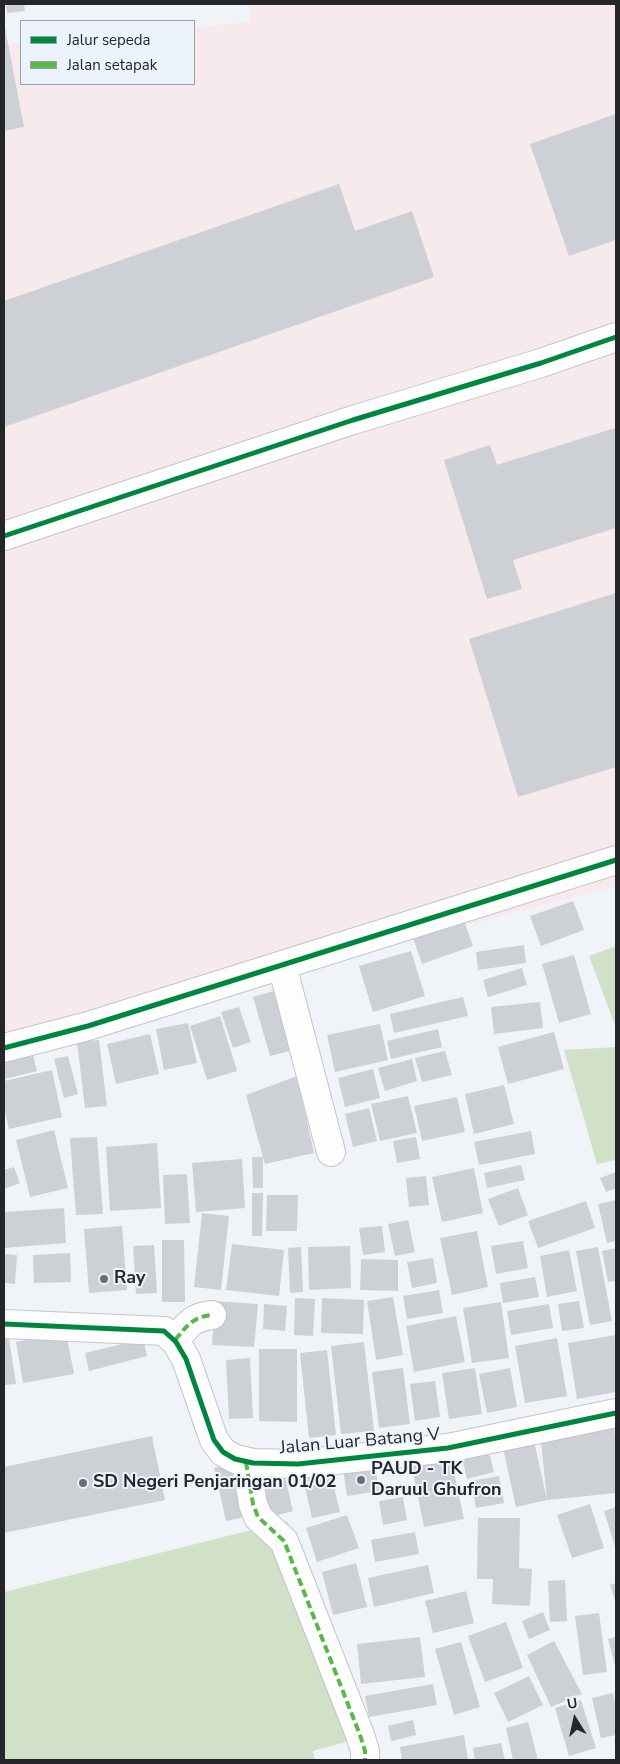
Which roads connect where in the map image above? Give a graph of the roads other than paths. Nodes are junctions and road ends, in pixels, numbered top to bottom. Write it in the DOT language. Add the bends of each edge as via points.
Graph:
graph roads {
  1 [pos="616,337"];
  2 [pos="4,536"];
  3 [pos="616,860"];
  4 [pos="282,965"];
  5 [pos="4,1048"];
  6 [pos="331,1152"];
  7 [pos="212,1315"];
  8 [pos="4,1324"];
  9 [pos="175,1340"];
  10 [pos="616,1413"];
  11 [pos="246,1462"];
  12 [pos="365,1760"];
  1 -- 2 [label="street"];
  3 -- 4 [label="street"];
  4 -- 5 [label="street" via="88,1026"];
  4 -- 6 [label="street"];
  7 -- 9 [label="street" via="193,1320"];
  8 -- 9 [label="street" via="164,1330"];
  9 -- 11 [label="street, Jalan Luar Batang V" via="186,1359 214,1440 223,1452"];
  10 -- 11 [label="street, Jalan Luar Batang V" via="448,1448 298,1464"];
  11 -- 12 [label="street" via="258,1517 284,1541 360,1736"];
}
